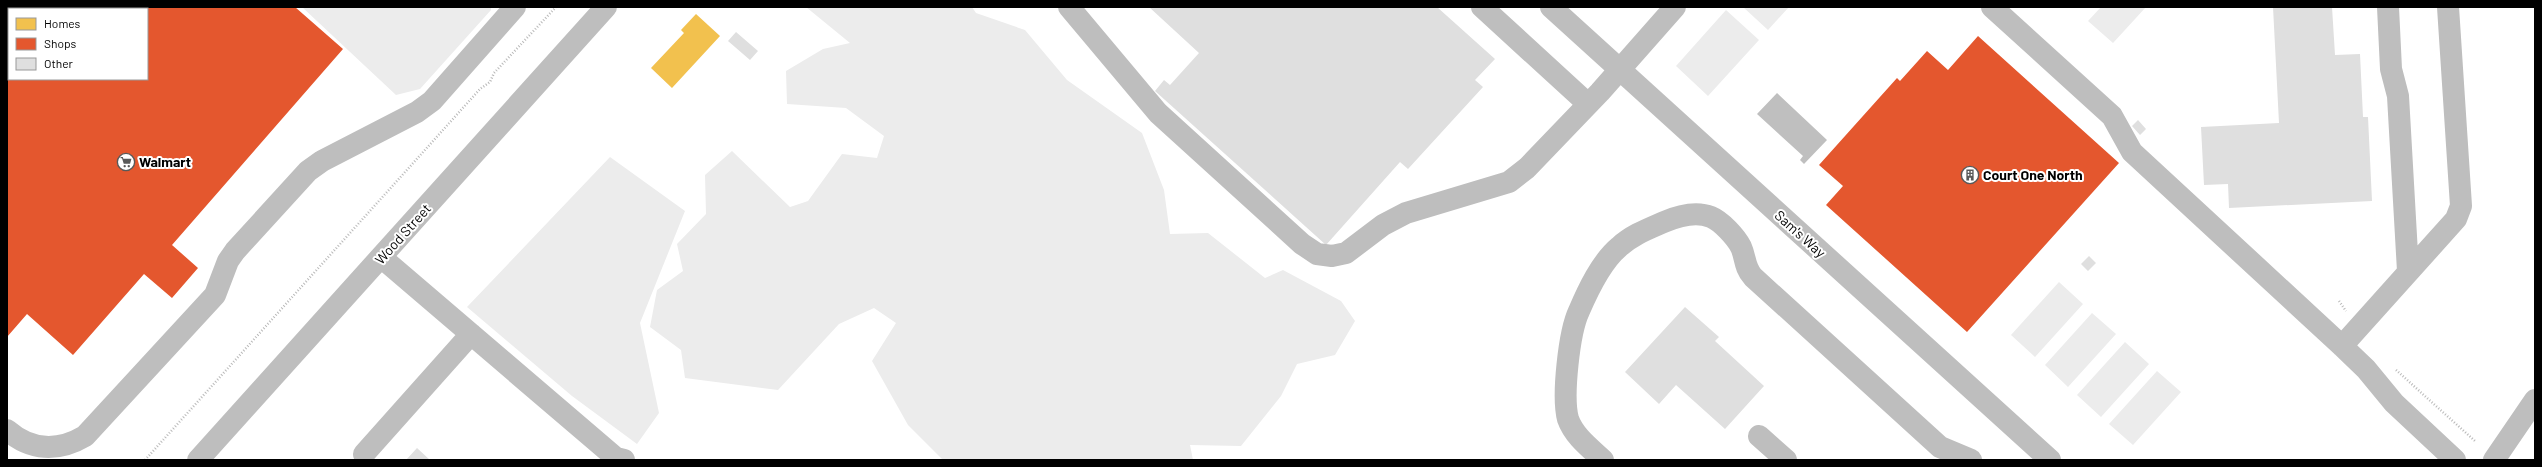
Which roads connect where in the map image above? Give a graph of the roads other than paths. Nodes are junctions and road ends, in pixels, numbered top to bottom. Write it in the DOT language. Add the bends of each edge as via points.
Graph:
graph roads {
  1 [pos="515,7"];
  2 [pos="606,7"];
  3 [pos="1069,7"];
  4 [pos="1482,7"];
  5 [pos="1551,7"];
  6 [pos="1675,7"];
  7 [pos="1992,7"];
  8 [pos="2388,7"];
  9 [pos="2448,7"];
  10 [pos="1619,69"];
  11 [pos="1588,104"];
  12 [pos="382,258"];
  13 [pos="2408,271"];
  14 [pos="471,334"];
  15 [pos="2342,346"];
  16 [pos="2535,400"];
  17 [pos="2535,422"];
  18 [pos="7,430"];
  19 [pos="1759,436"];
  20 [pos="364,454"];
  21 [pos="2497,456"];
  22 [pos="619,459"];
  23 [pos="198,460"];
  24 [pos="1603,460"];
  25 [pos="1786,460"];
  26 [pos="1971,460"];
  27 [pos="2050,460"];
  28 [pos="2455,460"];
  1 -- 18 [label="street" via="432,101 417,112 322,161 308,171 235,251 228,261 215,295 85,436 69,446 49,448 29,444"];
  2 -- 12 [label="street, Wood Street"];
  3 -- 11 [label="street" via="1158,113 1302,244 1317,254 1332,256 1346,253 1383,225 1406,213 1509,182 1527,168"];
  4 -- 11 [label="street"];
  5 -- 10 [label="street, Sam's Way"];
  6 -- 10 [label="street"];
  7 -- 15 [label="street" via="2112,116 2132,152"];
  8 -- 13 [label="street" via="2391,69 2398,96"];
  9 -- 13 [label="street" via="2461,206 2456,219"];
  10 -- 11 [label="street"];
  10 -- 27 [label="street, Sam's Way"];
  12 -- 14 [label="street"];
  12 -- 23 [label="street, Wood Street"];
  13 -- 15 [label="street"];
  14 -- 20 [label="street"];
  14 -- 22 [label="street"];
  15 -- 28 [label="street" via="2366,369 2394,403"];
  16 -- 21 [label="street"];
  17 -- 21 [label="street"];
  19 -- 25 [label="street"];
  24 -- 26 [label="street" via="1579,438 1569,419 1565,397 1578,312 1605,263 1618,247 1638,233 1678,217 1700,214 1712,217 1736,239 1742,248 1746,269 1753,277 1922,431 1940,447"];
}
